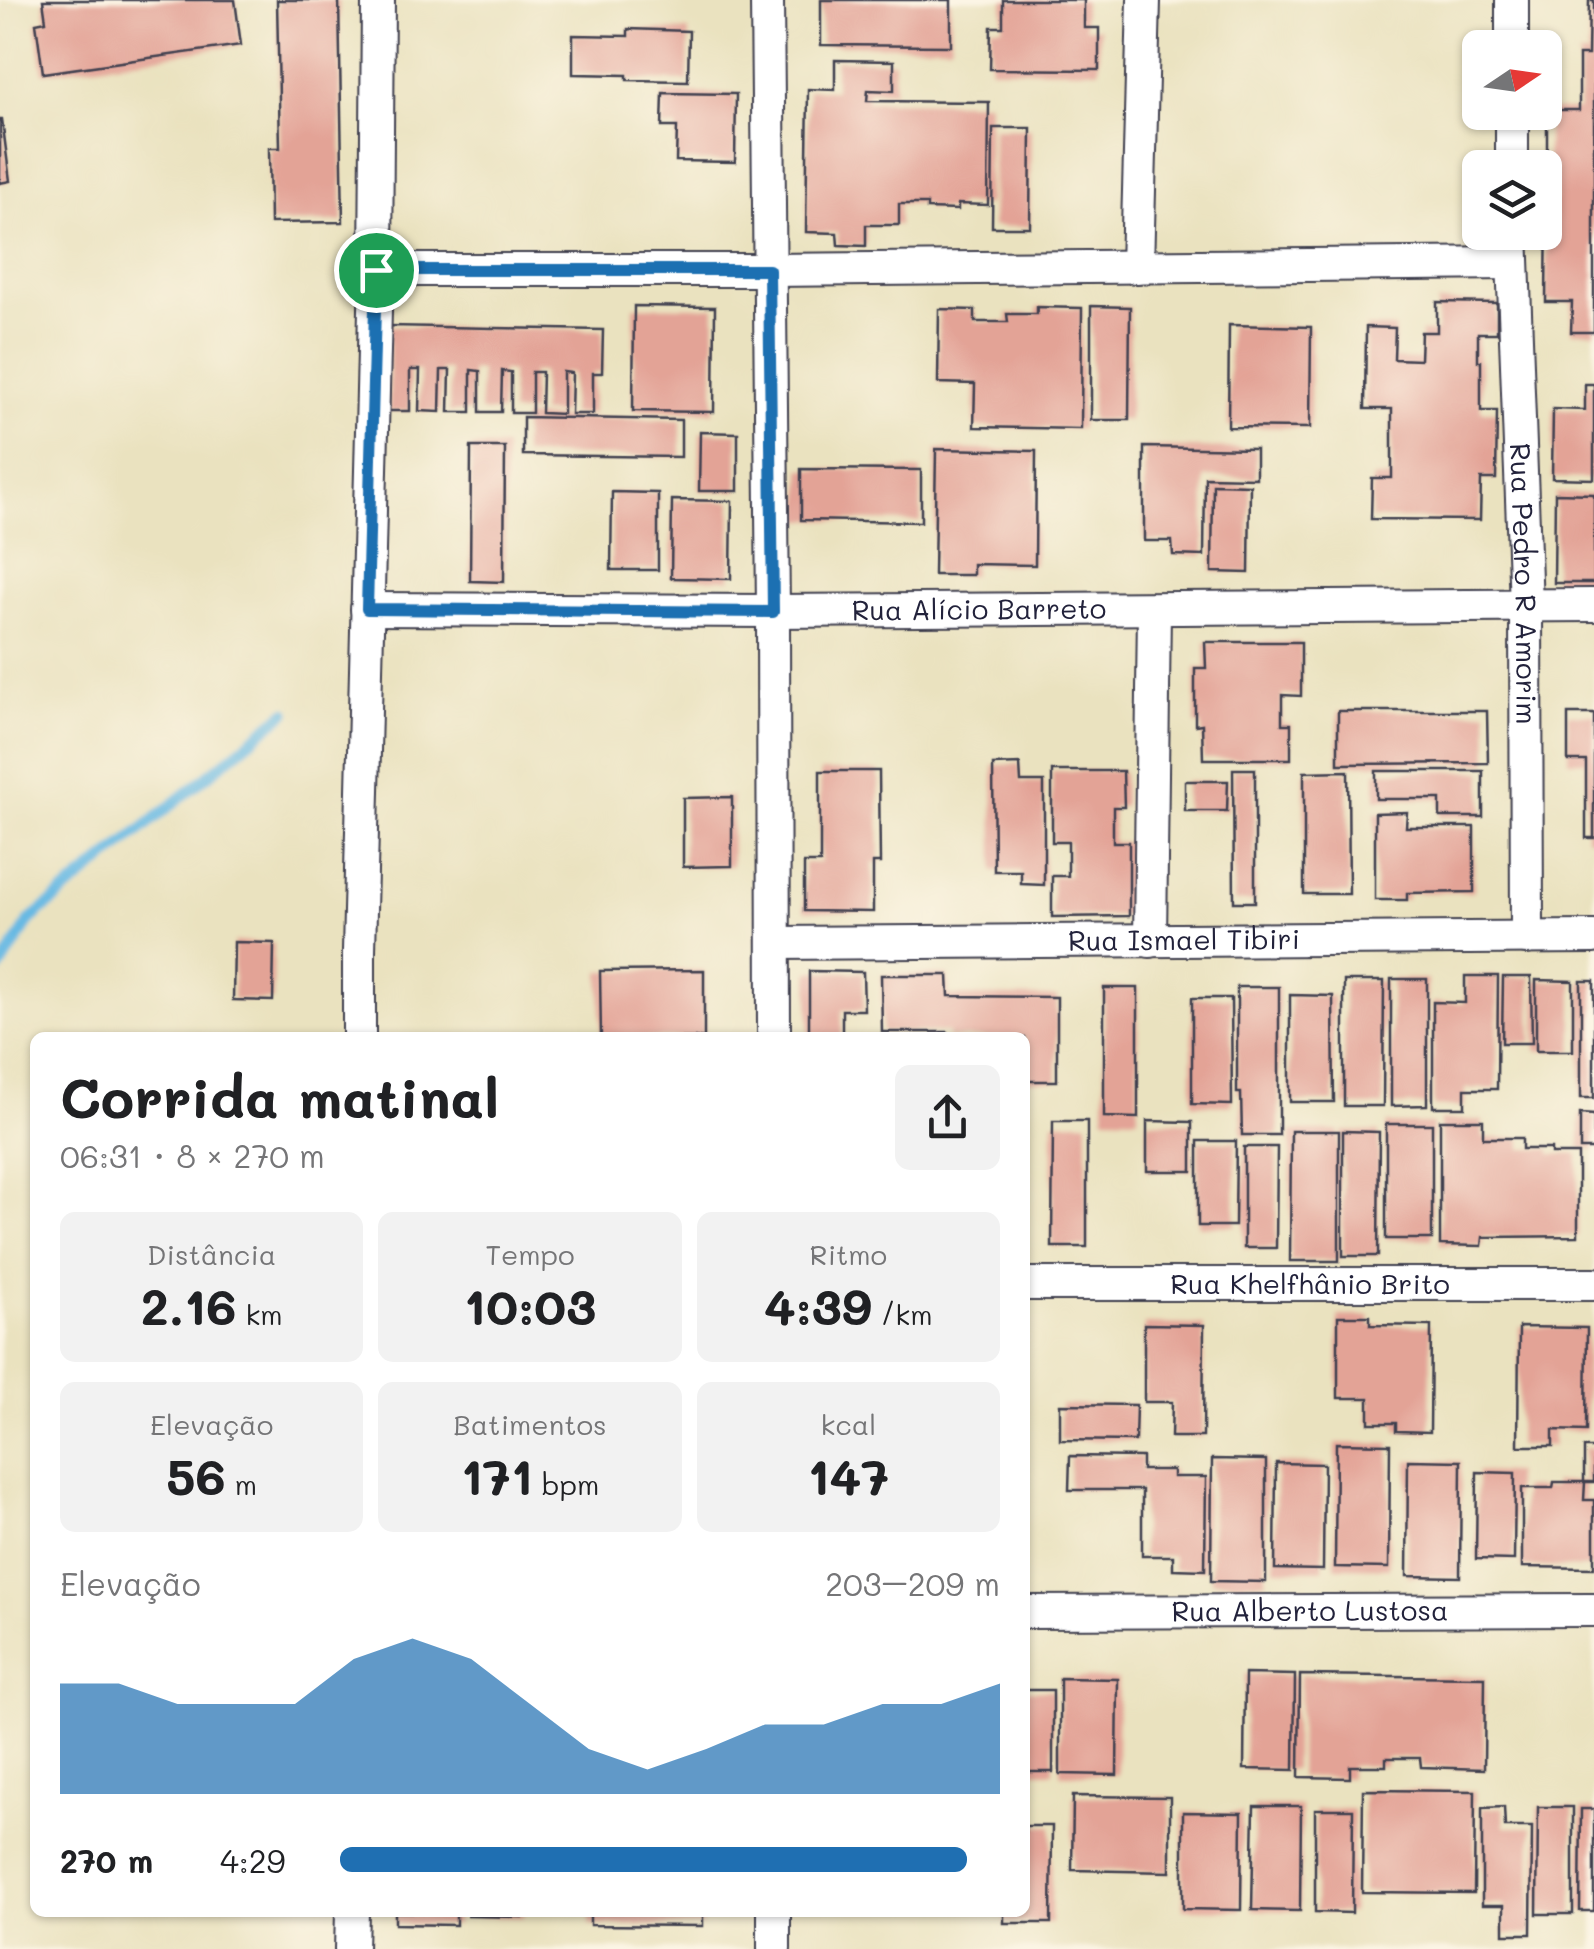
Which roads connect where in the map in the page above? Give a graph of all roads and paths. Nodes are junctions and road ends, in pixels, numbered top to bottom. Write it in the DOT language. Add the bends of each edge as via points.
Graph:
graph roads {
  1 [pos="378,0"];
  2 [pos="766,0"];
  3 [pos="1144,0"];
  4 [pos="1512,0"];
  5 [pos="1512,30"];
  6 [pos="1473,250"];
  7 [pos="1512,250"];
  8 [pos="1137,267"];
  9 [pos="376,270"];
  10 [pos="769,270"];
  11 [pos="1594,605"];
  12 [pos="1526,606"];
  13 [pos="367,609"];
  14 [pos="1154,609"];
  15 [pos="773,612"];
  16 [pos="1594,937"];
  17 [pos="1527,938"];
  18 [pos="1150,941"];
  19 [pos="774,943"];
  20 [pos="360,1032"];
  21 [pos="774,1032"];
  22 [pos="1030,1284"];
  23 [pos="1594,1284"];
  24 [pos="1594,1610"];
  25 [pos="1030,1612"];
  26 [pos="352,1917"];
  27 [pos="774,1917"];
  28 [pos="351,1949"];
  29 [pos="774,1949"];
  1 -- 9 [label="street"];
  2 -- 10 [label="street"];
  3 -- 8 [label="street"];
  4 -- 5 [label="street"];
  6 -- 8 [label="street"];
  7 -- 12 [label="street, Rua Pedro R Amorim"];
  8 -- 10 [label="street"];
  9 -- 10 [label="street"];
  9 -- 13 [label="street"];
  10 -- 15 [label="street"];
  11 -- 12 [label="street, Rua Alício Barreto"];
  12 -- 14 [label="street, Rua Alício Barreto"];
  12 -- 17 [label="street, Rua Pedro R Amorim"];
  13 -- 15 [label="street, Rua Alício Barreto"];
  13 -- 20 [label="street"];
  14 -- 15 [label="street, Rua Alício Barreto"];
  14 -- 18 [label="street"];
  15 -- 19 [label="street"];
  16 -- 17 [label="street, Rua Ismael Tibiri"];
  17 -- 18 [label="street, Rua Ismael Tibiri"];
  18 -- 19 [label="street, Rua Ismael Tibiri"];
  19 -- 21 [label="street"];
  22 -- 23 [label="street, Rua Khelfhânio Brito"];
  24 -- 25 [label="street, Rua Alberto Lustosa"];
  26 -- 28 [label="street"];
  27 -- 29 [label="street"];
}
